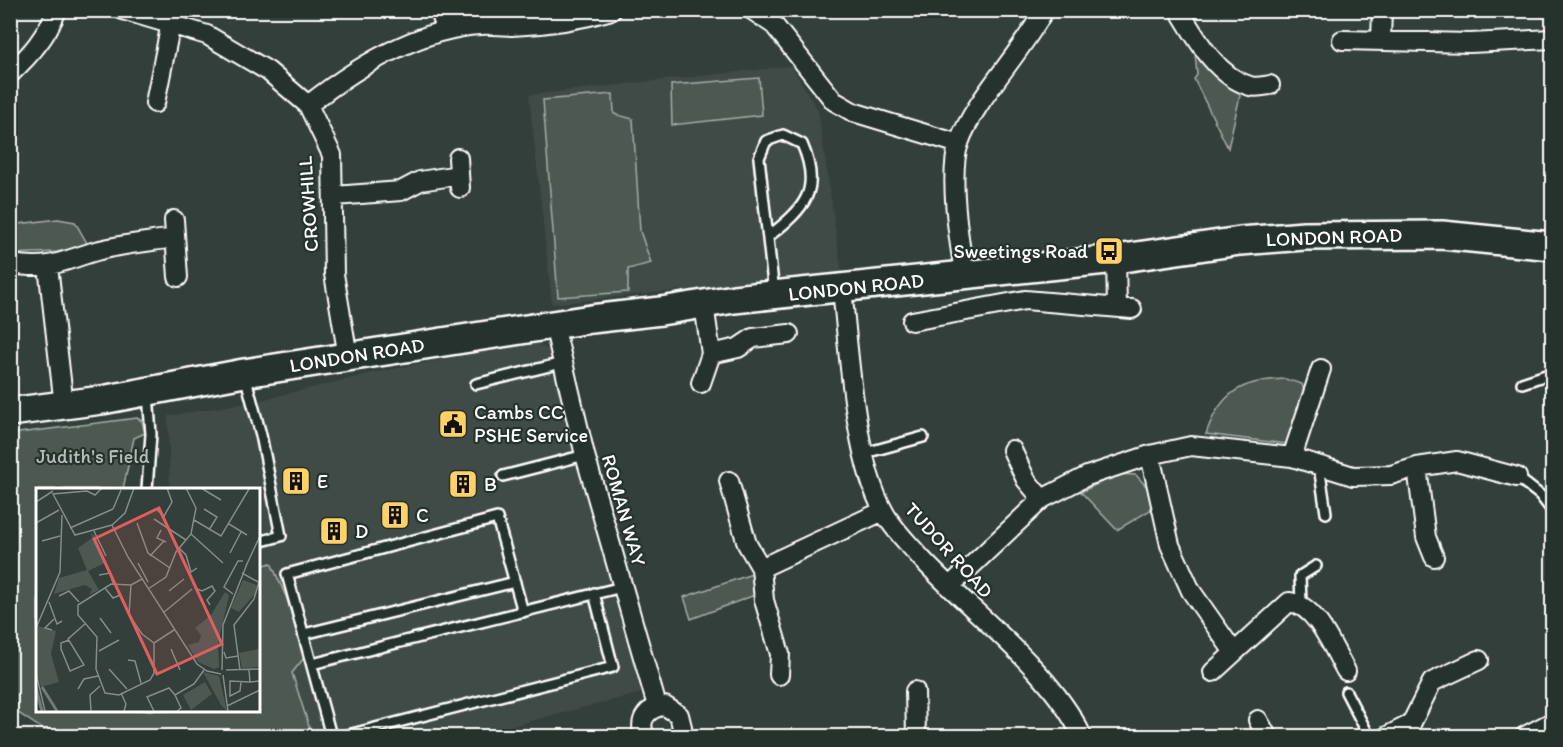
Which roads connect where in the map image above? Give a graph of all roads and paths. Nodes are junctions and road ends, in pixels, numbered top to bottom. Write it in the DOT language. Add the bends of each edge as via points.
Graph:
graph roads {
  1 [pos="57,10"];
  2 [pos="123,10"];
  3 [pos="440,10"];
  4 [pos="612,10"];
  5 [pos="752,10"];
  6 [pos="1044,10"];
  7 [pos="1179,10"];
  8 [pos="1382,10"];
  9 [pos="171,23"];
  10 [pos="446,30"];
  11 [pos="1552,39"];
  12 [pos="1342,40"];
  13 [pos="1381,40"];
  14 [pos="10,74"];
  15 [pos="1256,89"];
  16 [pos="155,103"];
  17 [pos="308,105"];
  18 [pos="959,144"];
  19 [pos="459,174"];
  20 [pos="334,196"];
  21 [pos="769,236"];
  22 [pos="1552,246"];
  23 [pos="1116,259"];
  24 [pos="10,264"];
  25 [pos="48,266"];
  26 [pos="178,277"];
  27 [pos="965,277"];
  28 [pos="842,289"];
  29 [pos="774,295"];
  30 [pos="704,304"];
  31 [pos="912,321"];
  32 [pos="554,325"];
  33 [pos="789,334"];
  34 [pos="711,354"];
  35 [pos="348,357"];
  36 [pos="562,363"];
  37 [pos="1321,369"];
  38 [pos="244,373"];
  39 [pos="1552,373"];
  40 [pos="700,383"];
  41 [pos="1522,383"];
  42 [pos="476,384"];
  43 [pos="147,392"];
  44 [pos="64,406"];
  45 [pos="10,412"];
  46 [pos="923,437"];
  47 [pos="1012,450"];
  48 [pos="865,453"];
  49 [pos="585,455"];
  50 [pos="1150,455"];
  51 [pos="1292,457"];
  52 [pos="1319,466"];
  53 [pos="1417,467"];
  54 [pos="1511,471"];
  55 [pos="503,476"];
  56 [pos="729,481"];
  57 [pos="147,488"];
  58 [pos="1042,499"];
  59 [pos="1550,508"];
  60 [pos="883,511"];
  61 [pos="1326,513"];
  62 [pos="260,541"];
  63 [pos="1434,557"];
  64 [pos="1316,566"];
  65 [pos="761,568"];
  66 [pos="515,582"];
  67 [pos="622,587"];
  68 [pos="949,587"];
  69 [pos="594,593"];
  70 [pos="1301,603"];
  71 [pos="523,612"];
  72 [pos="304,634"];
  73 [pos="1233,651"];
  74 [pos="1479,660"];
  75 [pos="312,664"];
  76 [pos="1347,671"];
  77 [pos="1213,672"];
  78 [pos="779,675"];
  79 [pos="915,692"];
  80 [pos="1346,692"];
  81 [pos="657,706"];
  82 [pos="1258,720"];
  83 [pos="1552,722"];
  84 [pos="331,736"];
  85 [pos="344,736"];
  86 [pos="645,736"];
  87 [pos="679,736"];
  88 [pos="916,736"];
  89 [pos="1082,736"];
  90 [pos="1267,736"];
  91 [pos="1369,736"];
  92 [pos="1387,736"];
  93 [pos="1525,736"];
  1 -- 14 [label="street" via="34,51"];
  2 -- 9 [label="street, CROWHILL"];
  3 -- 10 [label="street"];
  4 -- 10 [label="street" via="575,21"];
  5 -- 18 [label="street" via="774,25 834,101 853,112"];
  6 -- 18 [label="street" via="1033,32 969,122"];
  7 -- 15 [label="street" via="1224,71"];
  8 -- 13 [label="street"];
  9 -- 16 [label="street"];
  9 -- 17 [label="street, CROWHILL" via="207,35 268,71"];
  10 -- 17 [label="street" via="341,79"];
  11 -- 13 [label="street" via="1470,43"];
  12 -- 13 [label="street"];
  17 -- 20 [label="street, CROWHILL" via="332,155"];
  18 -- 27 [label="street" via="954,168"];
  19 -- 20 [label="street" via="420,181 401,191"];
  20 -- 35 [label="street, CROWHILL" via="334,274"];
  21 -- 21 [label="lane" via="759,158 766,141 783,135 802,144 811,165 810,192 796,215"];
  21 -- 29 [label="lane"];
  22 -- 23 [label="street, LONDON ROAD" via="1442,235 1304,236"];
  23 -- 27 [label="street, LONDON ROAD"];
  23 -- 31 [label="street, LONDON ROAD" via="1125,308 1025,300"];
  24 -- 25 [label="street"];
  25 -- 26 [label="street" via="174,229"];
  25 -- 44 [label="street"];
  27 -- 28 [label="street, LONDON ROAD"];
  28 -- 29 [label="street, LONDON ROAD"];
  28 -- 48 [label="street, TUDOR ROAD" via="855,408"];
  29 -- 30 [label="street, LONDON ROAD"];
  30 -- 32 [label="street, LONDON ROAD"];
  30 -- 34 [label="street"];
  32 -- 35 [label="street, LONDON ROAD"];
  32 -- 36 [label="street, ROMAN WAY"];
  33 -- 34 [label="street, LONDON ROAD" via="753,338 738,348"];
  34 -- 40 [label="street"];
  35 -- 38 [label="street, LONDON ROAD"];
  36 -- 42 [label="lane"];
  36 -- 49 [label="street, ROMAN WAY"];
  37 -- 51 [label="street"];
  38 -- 43 [label="street, LONDON ROAD"];
  38 -- 62 [label="lane" via="281,536"];
  39 -- 41 [label="lane"];
  43 -- 44 [label="street, LONDON ROAD"];
  43 -- 57 [label="lane" via="152,423"];
  44 -- 45 [label="street, LONDON ROAD"];
  46 -- 48 [label="lane"];
  47 -- 58 [label="street" via="1026,480"];
  48 -- 60 [label="street, TUDOR ROAD"];
  49 -- 55 [label="lane"];
  49 -- 67 [label="street, ROMAN WAY"];
  50 -- 51 [label="street" via="1204,446"];
  50 -- 58 [label="street" via="1087,476"];
  50 -- 73 [label="street" via="1170,545 1191,591"];
  51 -- 52 [label="street"];
  52 -- 53 [label="street" via="1353,477 1391,475"];
  52 -- 61 [label="lane"];
  53 -- 54 [label="street" via="1457,461"];
  53 -- 63 [label="street" via="1426,537"];
  54 -- 59 [label="lane"];
  56 -- 65 [label="street" via="747,544"];
  58 -- 68 [label="street"];
  60 -- 65 [label="street"];
  60 -- 68 [label="street, TUDOR ROAD"];
  64 -- 70 [label="lane" via="1300,576"];
  65 -- 78 [label="street" via="764,600 780,654"];
  66 -- 71 [label="lane"];
  66 -- 72 [label="lane"];
  66 -- 72 [label="lane" via="497,518 287,574"];
  67 -- 69 [label="lane"];
  67 -- 81 [label="street, ROMAN WAY"];
  68 -- 89 [label="street, TUDOR ROAD" via="1027,662 1073,717"];
  69 -- 71 [label="lane"];
  69 -- 85 [label="lane" via="613,667"];
  70 -- 73 [label="street" via="1289,602"];
  70 -- 76 [label="street"];
  71 -- 75 [label="lane"];
  72 -- 75 [label="lane"];
  73 -- 77 [label="street"];
  74 -- 92 [label="street" via="1432,682 1411,724"];
  75 -- 84 [label="lane"];
  79 -- 88 [label="street"];
  80 -- 91 [label="lane"];
  81 -- 86 [label="street" via="645,716"];
  81 -- 87 [label="street" via="669,707 679,715"];
  82 -- 90 [label="street"];
  83 -- 93 [label="street"];
}
